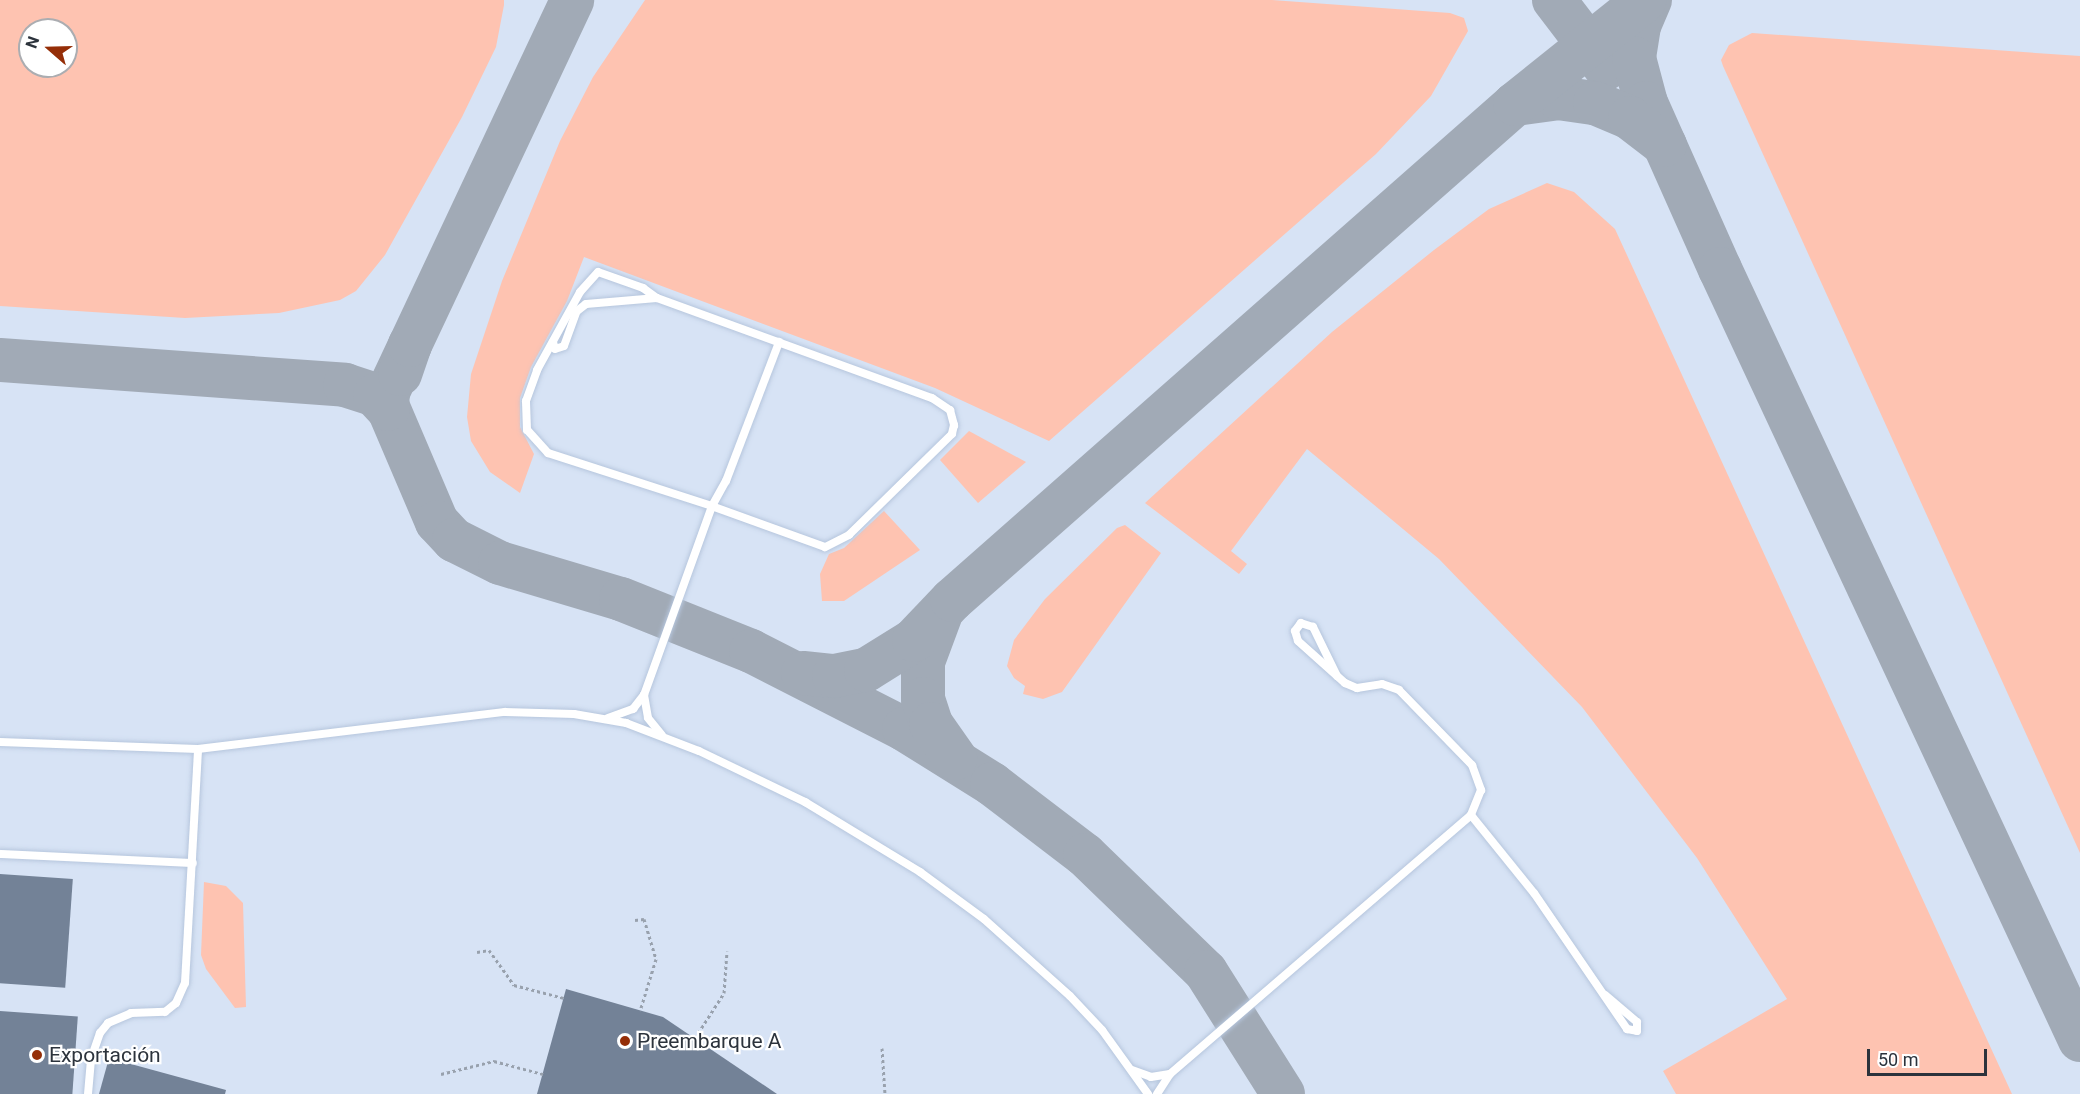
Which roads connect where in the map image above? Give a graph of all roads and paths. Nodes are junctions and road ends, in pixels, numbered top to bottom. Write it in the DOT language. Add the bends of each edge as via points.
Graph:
graph roads {
  1 [pos="657,298"];
  2 [pos="553,342"];
  3 [pos="779,342"];
  4 [pos="712,506"];
  5 [pos="1337,676"];
  6 [pos="644,695"];
  7 [pos="605,718"];
  8 [pos="668,739"];
  9 [pos="0,742"];
  10 [pos="198,749"];
  11 [pos="1471,815"];
  12 [pos="0,854"];
  13 [pos="193,863"];
  14 [pos="635,920"];
  15 [pos="727,951"];
  16 [pos="477,952"];
  17 [pos="1605,996"];
  18 [pos="564,998"];
  19 [pos="640,1011"];
  20 [pos="695,1038"];
  21 [pos="882,1048"];
  22 [pos="1130,1068"];
  23 [pos="441,1074"];
  24 [pos="543,1074"];
  25 [pos="1170,1074"];
  26 [pos="88,1094"];
  27 [pos="885,1094"];
  28 [pos="1148,1094"];
  29 [pos="1157,1094"];
  1 -- 2 [label="lane" via="586,304 577,311 564,346 555,349"];
  1 -- 2 [label="lane" via="643,288 598,273 580,292"];
  1 -- 3 [label="lane"];
  2 -- 4 [label="lane" via="537,370 524,409 527,430 539,447"];
  3 -- 4 [label="lane" via="726,481"];
  3 -- 4 [label="lane" via="944,404 954,425 945,444 833,546 815,544"];
  4 -- 6 [label="lane"];
  5 -- 5 [label="lane" via="1313,627 1301,623 1295,631 1298,641"];
  5 -- 11 [label="lane" via="1350,686 1382,684 1405,695 1477,772 1481,790"];
  6 -- 7 [label="lane" via="633,709"];
  6 -- 8 [label="lane" via="648,718"];
  7 -- 8 [label="lane"];
  7 -- 10 [label="lane" via="543,711 505,712"];
  8 -- 22 [label="lane" via="805,802 920,872 1038,966 1102,1030"];
  9 -- 10 [label="lane"];
  10 -- 13 [label="lane"];
  11 -- 17 [label="lane" via="1534,893"];
  11 -- 25 [label="lane"];
  12 -- 13 [label="lane"];
  13 -- 26 [label="lane" via="188,963 182,992 165,1012 131,1012 108,1023 94,1045"];
  14 -- 19 [label="path" via="644,919 656,958"];
  15 -- 20 [label="path" via="724,993"];
  16 -- 18 [label="path" via="489,950 514,985"];
  21 -- 27 [label="path"];
  22 -- 25 [label="lane" via="1151,1077"];
  22 -- 28 [label="lane"];
  23 -- 24 [label="path" via="494,1061"];
  25 -- 29 [label="lane"];
}
